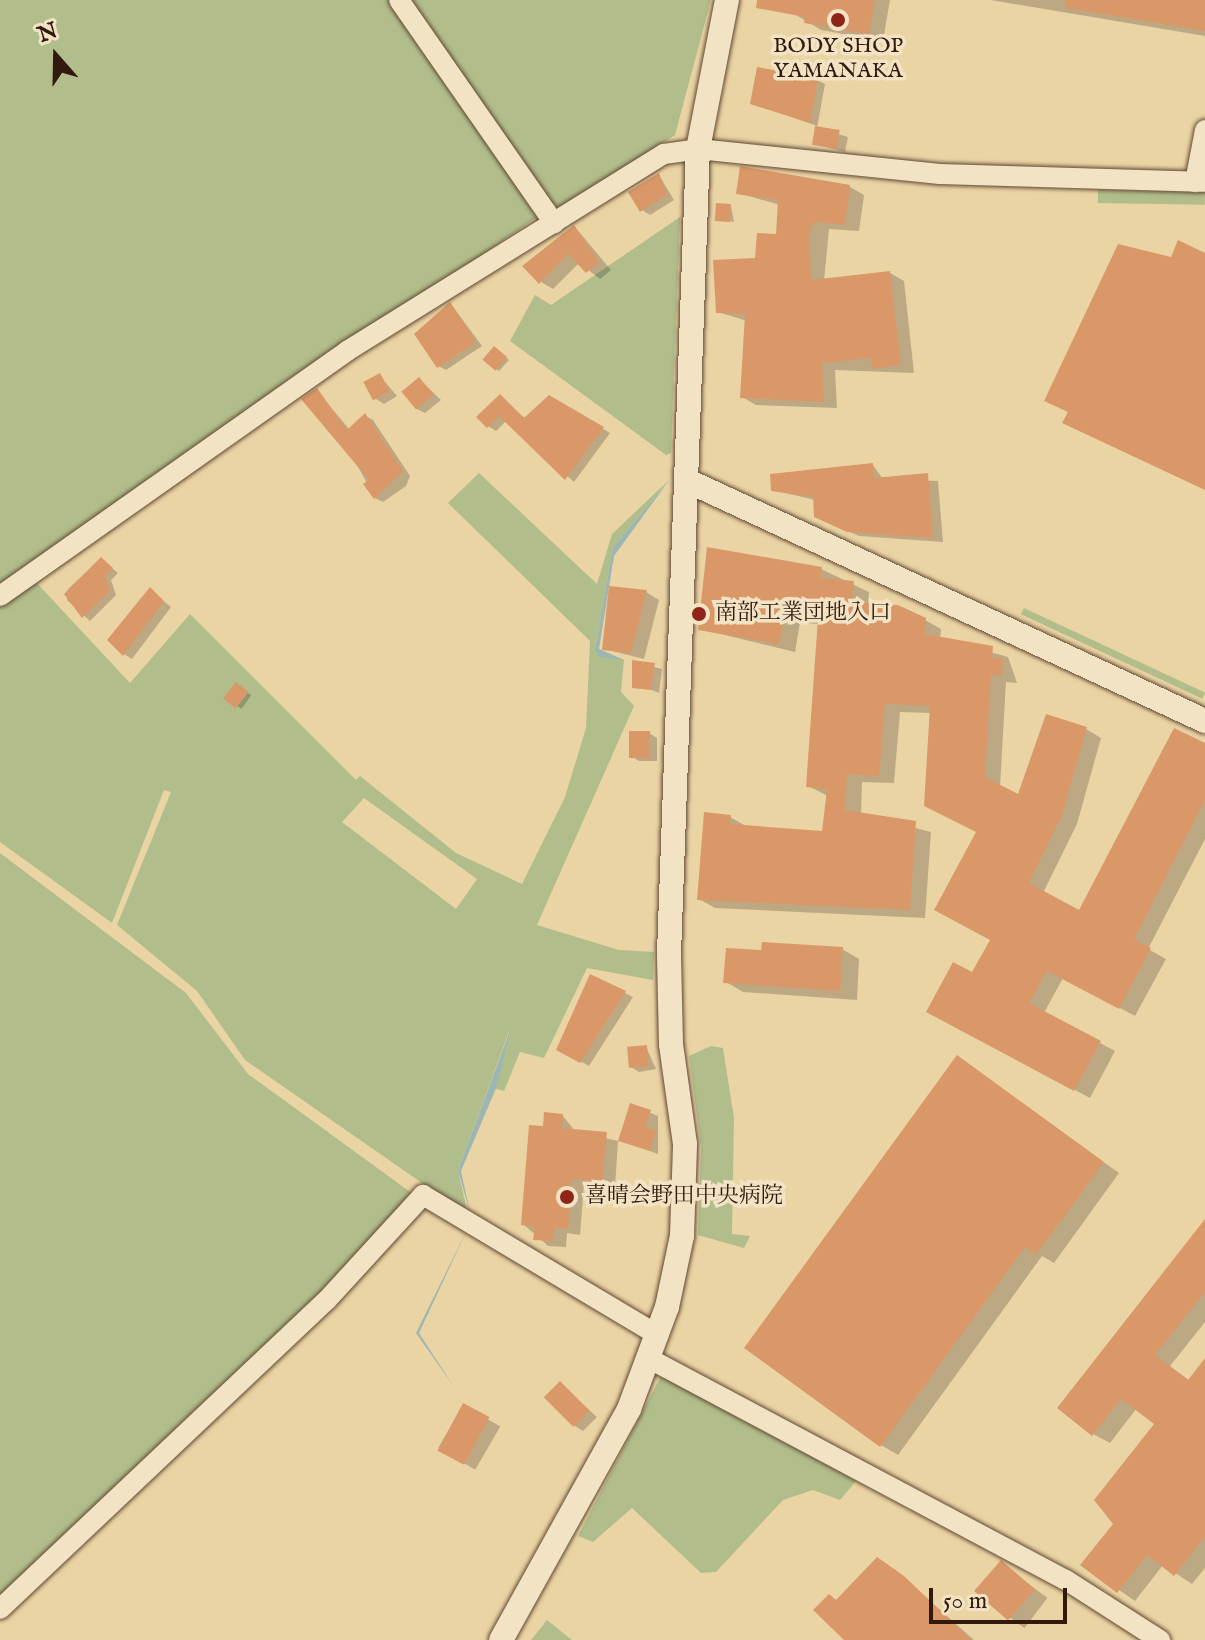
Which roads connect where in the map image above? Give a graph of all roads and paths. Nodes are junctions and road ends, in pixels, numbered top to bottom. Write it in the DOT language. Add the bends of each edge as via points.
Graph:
graph roads {
  1 [pos="399,0"];
  2 [pos="727,0"];
  3 [pos="1205,130"];
  4 [pos="698,149"];
  5 [pos="1200,182"];
  6 [pos="554,223"];
  7 [pos="688,481"];
  8 [pos="0,596"];
  9 [pos="1205,721"];
  10 [pos="658,1335"];
  11 [pos="650,1359"];
  12 [pos="0,1609"];
  13 [pos="501,1640"];
  14 [pos="1160,1640"];
  1 -- 6 [label="street"];
  2 -- 4 [label="street"];
  3 -- 5 [label="street"];
  4 -- 5 [label="street" via="940,174"];
  4 -- 6 [label="street" via="664,154"];
  4 -- 7 [label="street"];
  6 -- 8 [label="street" via="347,351"];
  7 -- 9 [label="street"];
  7 -- 10 [label="street" via="669,1009 686,1192"];
  10 -- 11 [label="street"];
  10 -- 12 [label="street" via="423,1195 326,1301"];
  11 -- 13 [label="street"];
  11 -- 14 [label="street" via="1079,1587"];
}
